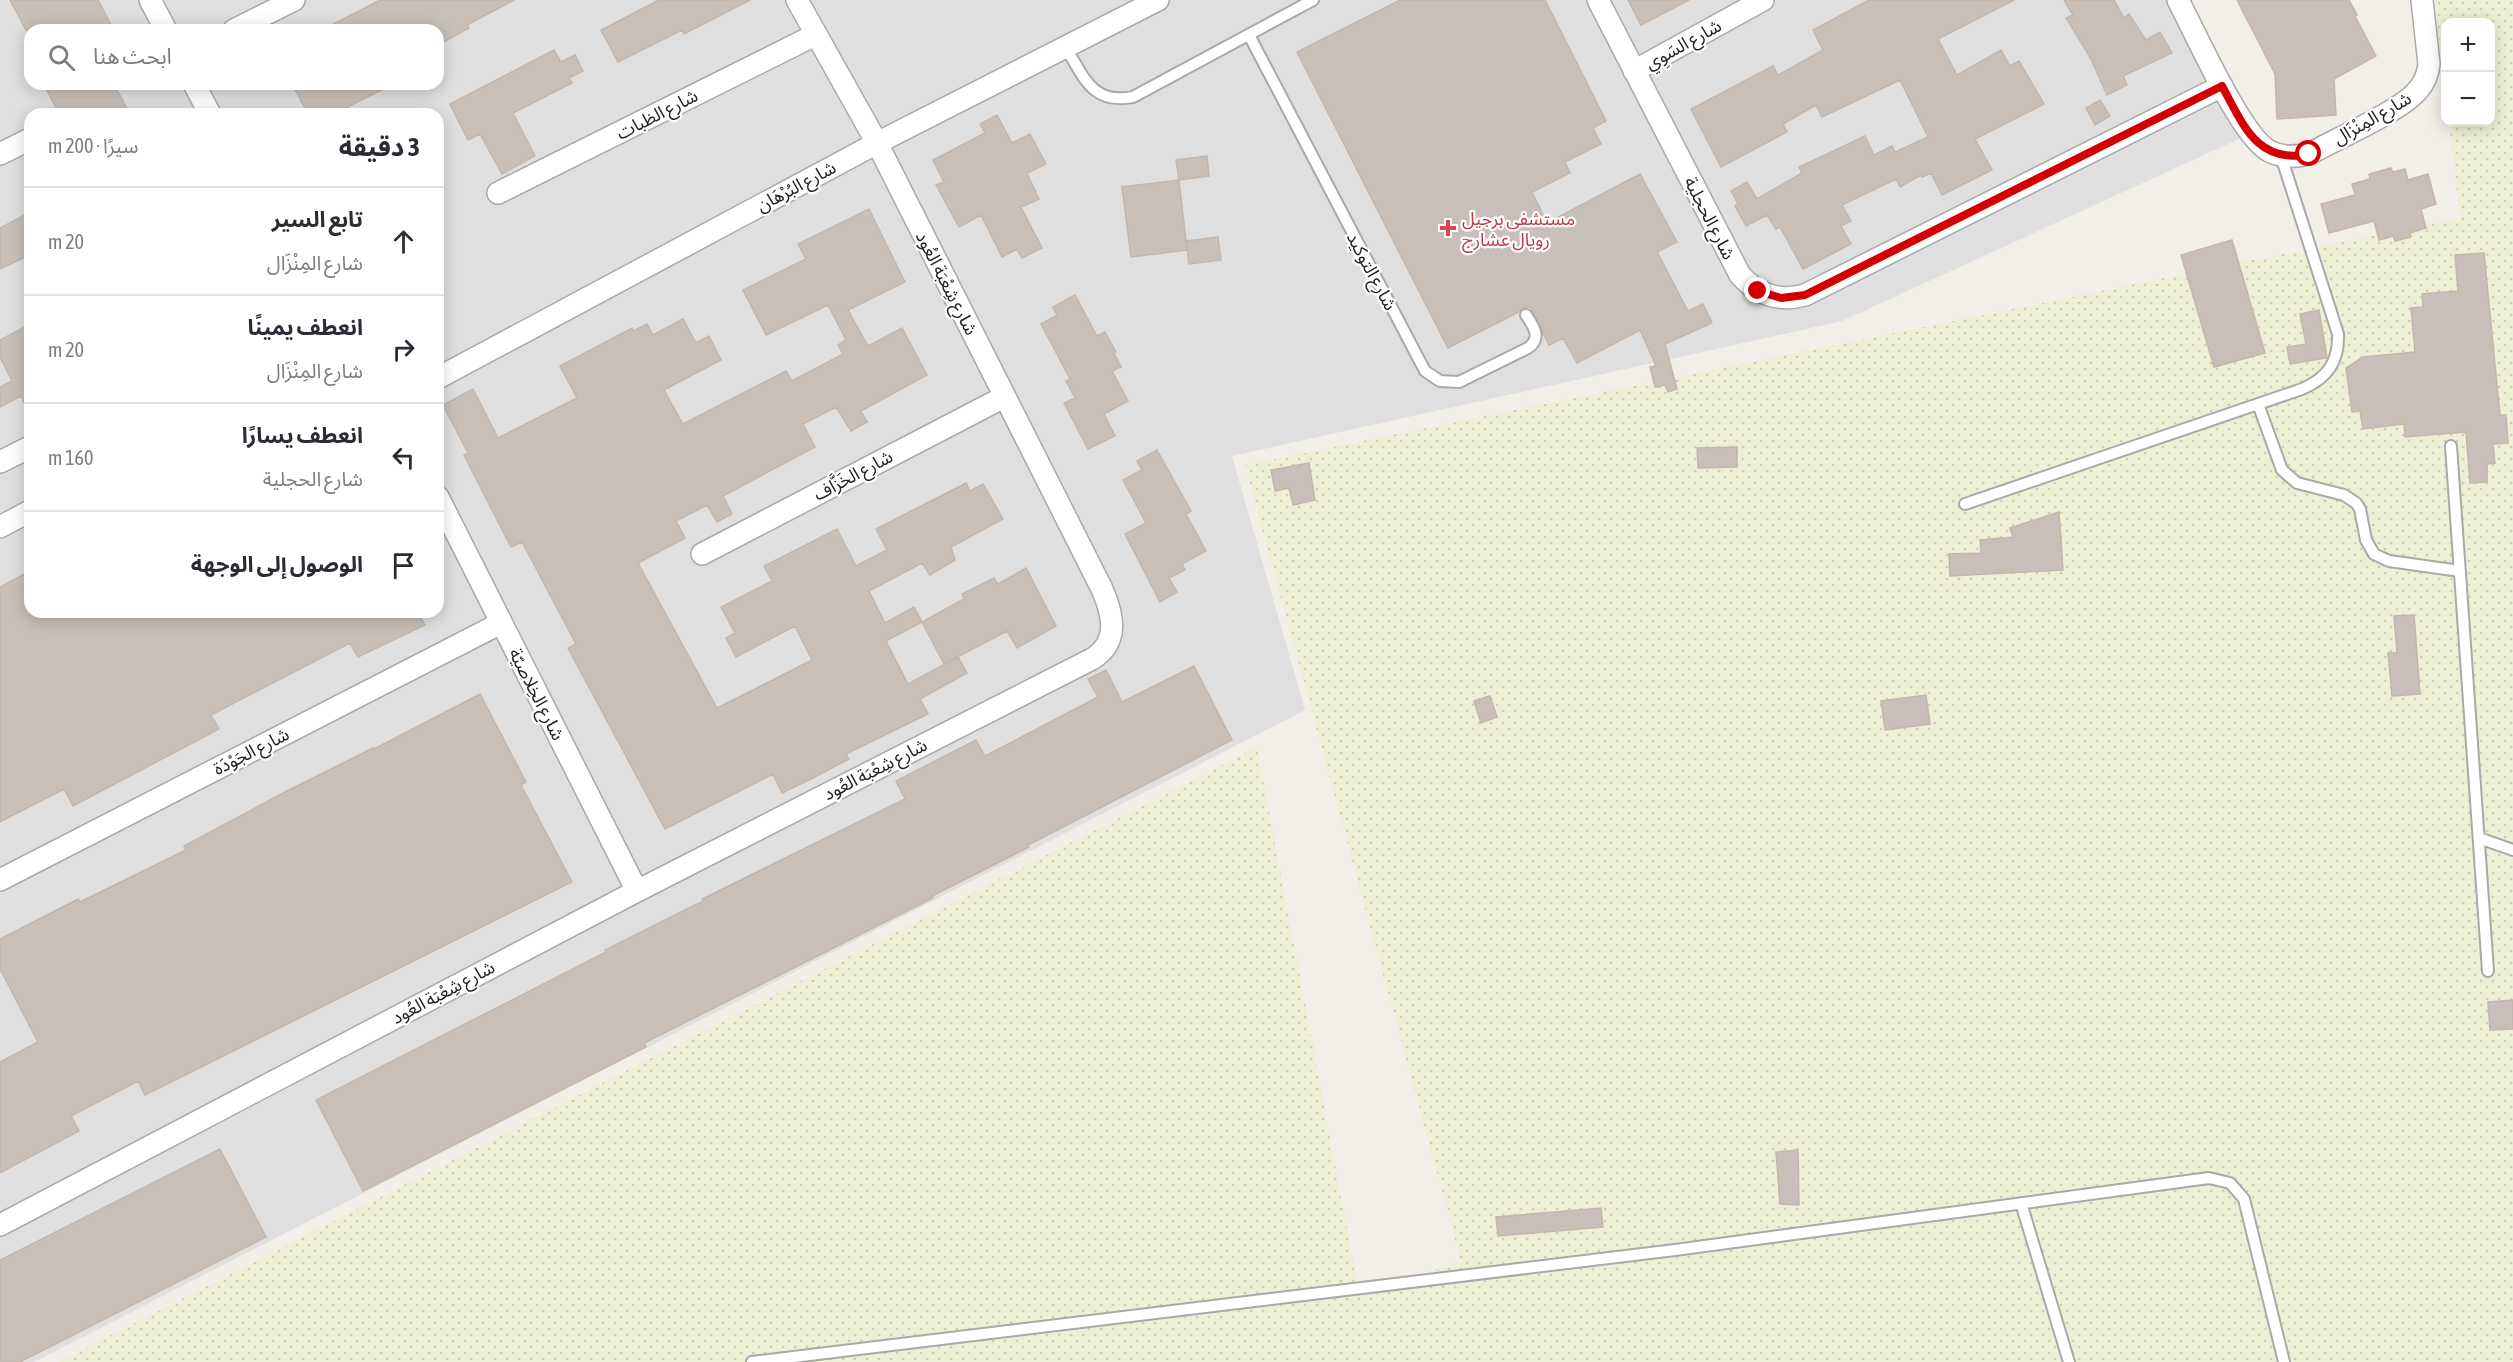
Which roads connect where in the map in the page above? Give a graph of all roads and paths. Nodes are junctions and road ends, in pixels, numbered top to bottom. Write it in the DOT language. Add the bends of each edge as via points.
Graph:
graph roads {
  1 [pos="150,0"];
  2 [pos="294,0"];
  3 [pos="797,0"];
  4 [pos="1158,0"];
  5 [pos="1313,0"];
  6 [pos="1598,0"];
  7 [pos="1763,0"];
  8 [pos="2178,0"];
  9 [pos="2422,0"];
  10 [pos="163,24"];
  11 [pos="246,24"];
  12 [pos="815,35"];
  13 [pos="1249,35"];
  14 [pos="1066,48"];
  15 [pos="1634,71"];
  16 [pos="2222,86"];
  17 [pos="197,90"];
  18 [pos="207,108"];
  19 [pos="24,142"];
  20 [pos="877,143"];
  21 [pos="0,154"];
  22 [pos="2282,156"];
  23 [pos="498,193"];
  24 [pos="1526,315"];
  25 [pos="444,375"];
  26 [pos="1004,397"];
  27 [pos="2258,404"];
  28 [pos="2451,446"];
  29 [pos="24,450"];
  30 [pos="0,462"];
  31 [pos="1965,504"];
  32 [pos="444,509"];
  33 [pos="24,515"];
  34 [pos="0,527"];
  35 [pos="702,554"];
  36 [pos="2460,571"];
  37 [pos="501,623"];
  38 [pos="2479,838"];
  39 [pos="2513,850"];
  40 [pos="0,880"];
  41 [pos="637,891"];
  42 [pos="2488,971"];
  43 [pos="2022,1203"];
  44 [pos="0,1225"];
  45 [pos="752,1362"];
  46 [pos="2069,1362"];
  47 [pos="2284,1362"];
  1 -- 10 [label="street"];
  2 -- 11 [label="street"];
  3 -- 12 [label="street, شارع شِعْبَة العُود"];
  4 -- 14 [label="street, شارع البُرْهَان"];
  5 -- 13 [label="lane"];
  6 -- 15 [label="street, شارع الحجلية"];
  7 -- 15 [label="street, شارع السَوِي"];
  8 -- 16 [label="street"];
  9 -- 22 [label="street, شارع المِنْزَال" via="2429,64 2418,91 2309,154"];
  12 -- 20 [label="street, شارع شِعْبَة العُود"];
  12 -- 23 [label="street, شارع الظبات"];
  13 -- 14 [label="lane" via="1133,97 1120,99 1096,92"];
  13 -- 24 [label="lane, شارع التوكيد" via="1425,371 1440,381 1459,382 1528,348 1537,334"];
  14 -- 20 [label="street, شارع البُرْهَان"];
  15 -- 16 [label="street, شارع الحجلية" via="1740,275 1758,291 1781,298 1805,295"];
  16 -- 22 [label="street" via="2257,142"];
  17 -- 18 [label="street"];
  19 -- 21 [label="street"];
  20 -- 25 [label="street, شارع البُرْهَان"];
  20 -- 26 [label="street, شارع شِعْبَة العُود"];
  22 -- 27 [label="lane" via="2338,334 2338,348 2335,362 2316,384"];
  26 -- 35 [label="street, شارع الخَزَّاف"];
  26 -- 41 [label="street, شارع شِعْبَة العُود" via="1106,599 1113,631 1106,647 1092,659"];
  27 -- 31 [label="lane"];
  27 -- 36 [label="lane" via="2282,470 2297,483 2344,495 2356,503 2374,554 2389,561"];
  28 -- 36 [label="lane"];
  29 -- 30 [label="street"];
  32 -- 37 [label="street, شارع الخِلاصيّة"];
  33 -- 34 [label="street"];
  36 -- 38 [label="lane"];
  37 -- 40 [label="street, شارع الجَوْدَة"];
  37 -- 41 [label="street, شارع الخِلاصيّة"];
  38 -- 39 [label="lane"];
  38 -- 42 [label="lane"];
  41 -- 44 [label="street, شارع شِعْبَة العُود"];
  43 -- 45 [label="lane" via="1675,1250"];
  43 -- 46 [label="lane"];
  43 -- 47 [label="lane" via="2209,1178 2230,1183 2244,1198"];
}
